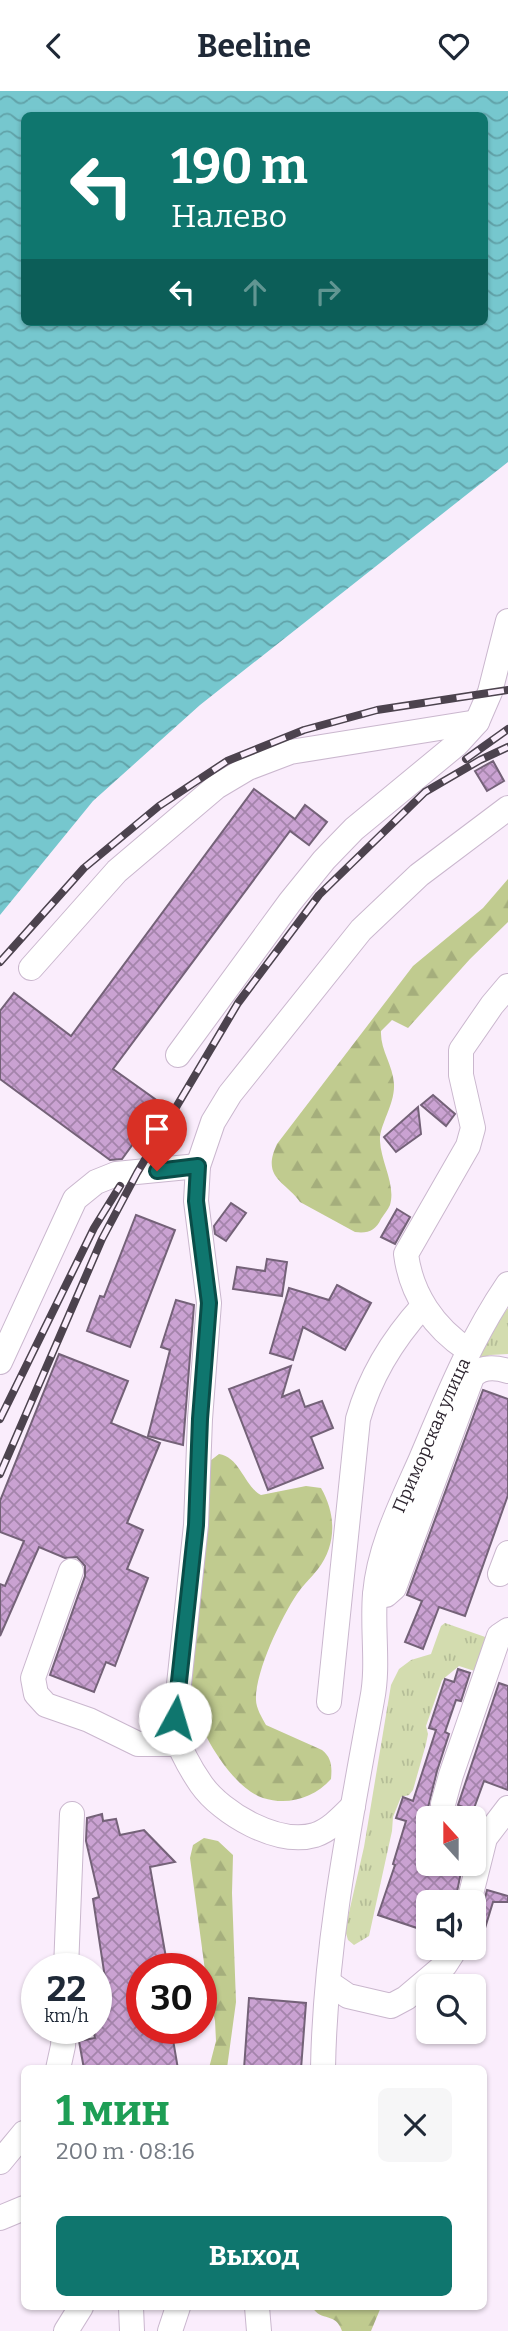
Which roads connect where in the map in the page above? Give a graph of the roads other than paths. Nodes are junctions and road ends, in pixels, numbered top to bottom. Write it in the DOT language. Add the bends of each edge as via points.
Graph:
graph roads {
  1 [pos="508,621"];
  2 [pos="477,722"];
  3 [pos="508,807"];
  4 [pos="31,968"];
  5 [pos="508,986"];
  6 [pos="178,1055"];
  7 [pos="198,1166"];
  8 [pos="508,1284"];
  9 [pos="423,1306"];
  10 [pos="468,1350"];
  11 [pos="0,1362"];
  12 [pos="508,1371"];
  13 [pos="71,1571"];
  14 [pos="375,1595"];
  15 [pos="508,1630"];
  16 [pos="329,1702"];
  17 [pos="179,1744"];
  18 [pos="353,1805"];
  19 [pos="443,1806"];
  20 [pos="508,1808"];
  21 [pos="72,1814"];
  22 [pos="486,1831"];
  23 [pos="67,1953"];
  24 [pos="448,1960"];
  25 [pos="328,1983"];
  26 [pos="63,2044"];
  27 [pos="59,2065"];
  28 [pos="323,2065"];
  29 [pos="21,2136"];
  30 [pos="3,2156"];
  31 [pos="21,2208"];
  32 [pos="0,2217"];
  33 [pos="78,2310"];
  34 [pos="131,2310"];
  35 [pos="177,2310"];
  36 [pos="257,2310"];
  37 [pos="66,2331"];
  38 [pos="132,2331"];
  39 [pos="170,2331"];
  40 [pos="258,2331"];
  1 -- 2 [label="street" via="490,692"];
  2 -- 4 [label="street" via="290,752 248,768 216,787 117,871"];
  2 -- 6 [label="street" via="324,860"];
  3 -- 7 [label="street" via="419,875 361,930 230,1094 213,1122"];
  5 -- 9 [label="street" via="461,1050 472,1128 468,1146 406,1254"];
  7 -- 11 [label="street" via="116,1174 96,1182 75,1199"];
  7 -- 17 [label="street" via="196,1201 209,1303 196,1525 174,1731"];
  8 -- 10 [label="street, Приморская улица"];
  9 -- 10 [label="street"];
  9 -- 16 [label="street" via="387,1352 358,1419"];
  10 -- 14 [label="street, Приморская улица" via="401,1506 381,1559"];
  12 -- 14 [label="street" via="491,1368 472,1377 394,1588 386,1595"];
  13 -- 17 [label="street" via="33,1678 36,1694 46,1705 138,1744"];
  14 -- 18 [label="street, Приморская улица" via="375,1688"];
  15 -- 19 [label="street" via="499,1636"];
  17 -- 18 [label="street" via="202,1785 226,1808 271,1833 297,1838 316,1835"];
  18 -- 25 [label="street, Приморская улица"];
  20 -- 22 [label="street"];
  21 -- 23 [label="street"];
  24 -- 25 [label="street" via="391,2006 348,1996"];
  25 -- 28 [label="street, Приморская улица"];
  26 -- 27 [label="street"];
  29 -- 30 [label="street"];
  31 -- 32 [label="street"];
  33 -- 37 [label="street"];
  34 -- 38 [label="street"];
  35 -- 39 [label="street"];
  36 -- 40 [label="street"];
}
